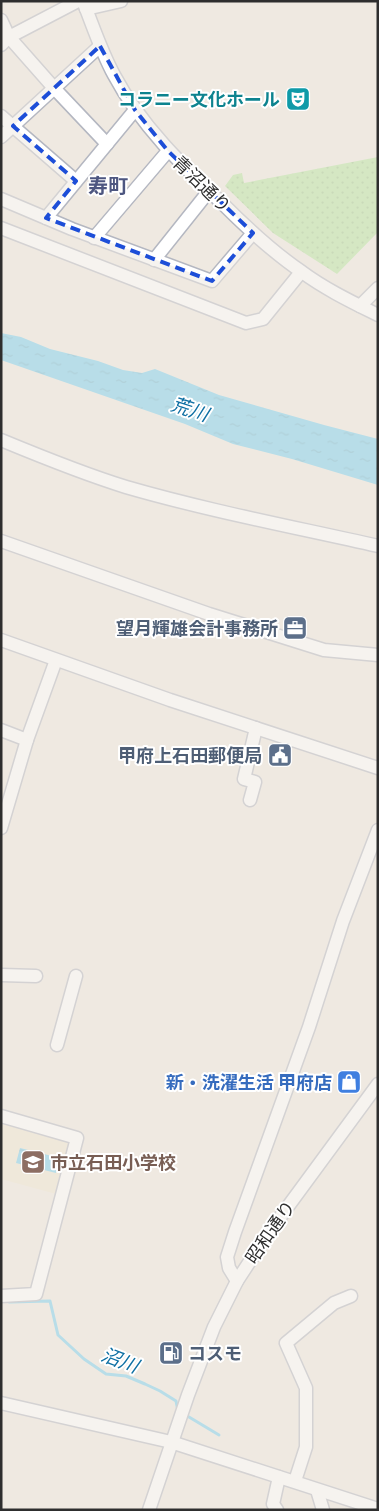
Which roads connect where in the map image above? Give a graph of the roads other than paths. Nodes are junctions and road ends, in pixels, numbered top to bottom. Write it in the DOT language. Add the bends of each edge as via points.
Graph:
graph roads {
  1 [pos="121,1"];
  2 [pos="83,4"];
  3 [pos="1,20"];
  4 [pos="5,41"];
  5 [pos="100,46"];
  6 [pos="54,88"];
  7 [pos="135,110"];
  8 [pos="1,116"];
  9 [pos="13,126"];
  10 [pos="1,137"];
  11 [pos="107,144"];
  12 [pos="168,151"];
  13 [pos="76,182"];
  14 [pos="209,191"];
  15 [pos="1,199"];
  16 [pos="46,218"];
  17 [pos="1,228"];
  18 [pos="253,233"];
  19 [pos="94,238"];
  20 [pos="154,260"];
  21 [pos="301,272"];
  22 [pos="378,288"];
  23 [pos="360,306"];
  24 [pos="378,316"];
  25 [pos="1,440"];
  26 [pos="1,541"];
  27 [pos="378,546"];
  28 [pos="1,640"];
  29 [pos="378,655"];
  30 [pos="56,660"];
  31 [pos="256,728"];
  32 [pos="1,730"];
  33 [pos="28,740"];
  34 [pos="378,768"];
  35 [pos="1,778"];
  36 [pos="14,782"];
  37 [pos="250,800"];
  38 [pos="1,828"];
  39 [pos="378,830"];
  40 [pos="1,975"];
  41 [pos="36,976"];
  42 [pos="76,976"];
  43 [pos="57,1045"];
  44 [pos="378,1084"];
  45 [pos="1,1116"];
  46 [pos="237,1281"];
  47 [pos="1,1296"];
  48 [pos="351,1296"];
  49 [pos="1,1403"];
  50 [pos="171,1442"];
  51 [pos="279,1477"];
  52 [pos="295,1481"];
  53 [pos="317,1490"];
  54 [pos="378,1509"];
  55 [pos="149,1510"];
  56 [pos="277,1510"];
  57 [pos="323,1510"];
  1 -- 2 [label="street"];
  2 -- 4 [label="street"];
  2 -- 5 [label="street, 青沼通り"];
  3 -- 4 [label="street"];
  4 -- 6 [label="street"];
  5 -- 6 [label="street"];
  5 -- 7 [label="street, 青沼通り"];
  6 -- 9 [label="street"];
  6 -- 11 [label="street"];
  7 -- 11 [label="street"];
  7 -- 12 [label="street, 青沼通り"];
  8 -- 9 [label="street"];
  9 -- 10 [label="street"];
  9 -- 13 [label="street"];
  11 -- 13 [label="street"];
  12 -- 14 [label="street, 青沼通り"];
  12 -- 19 [label="street"];
  13 -- 16 [label="street"];
  14 -- 18 [label="street, 青沼通り"];
  14 -- 20 [label="street"];
  15 -- 16 [label="street"];
  16 -- 19 [label="street"];
  17 -- 21 [label="street" via="246,323 263,320"];
  18 -- 20 [label="street" via="212,281"];
  18 -- 21 [label="street, 青沼通り"];
  19 -- 20 [label="street"];
  21 -- 23 [label="street, 青沼通り"];
  22 -- 23 [label="street"];
  23 -- 24 [label="street, 青沼通り"];
  25 -- 27 [label="street" via="126,486 204,508"];
  26 -- 29 [label="street" via="209,614 324,650"];
  28 -- 30 [label="street"];
  30 -- 31 [label="street"];
  30 -- 33 [label="street"];
  31 -- 34 [label="street"];
  31 -- 37 [label="street" via="244,779 255,782"];
  32 -- 33 [label="street"];
  33 -- 36 [label="street"];
  35 -- 36 [label="street"];
  36 -- 38 [label="street"];
  39 -- 46 [label="street" via="235,1232 228,1257 229,1268"];
  40 -- 41 [label="street"];
  42 -- 43 [label="street"];
  44 -- 46 [label="street, 昭和通り"];
  45 -- 47 [label="street" via="77,1138 36,1294"];
  46 -- 50 [label="street, 昭和通り" via="214,1327"];
  48 -- 52 [label="street" via="334,1304 286,1343 306,1388 306,1447"];
  49 -- 50 [label="street"];
  50 -- 51 [label="street"];
  50 -- 55 [label="street"];
  51 -- 52 [label="street"];
  51 -- 56 [label="street" via="273,1504"];
  52 -- 53 [label="street"];
  53 -- 54 [label="street"];
  53 -- 57 [label="street"];
}
